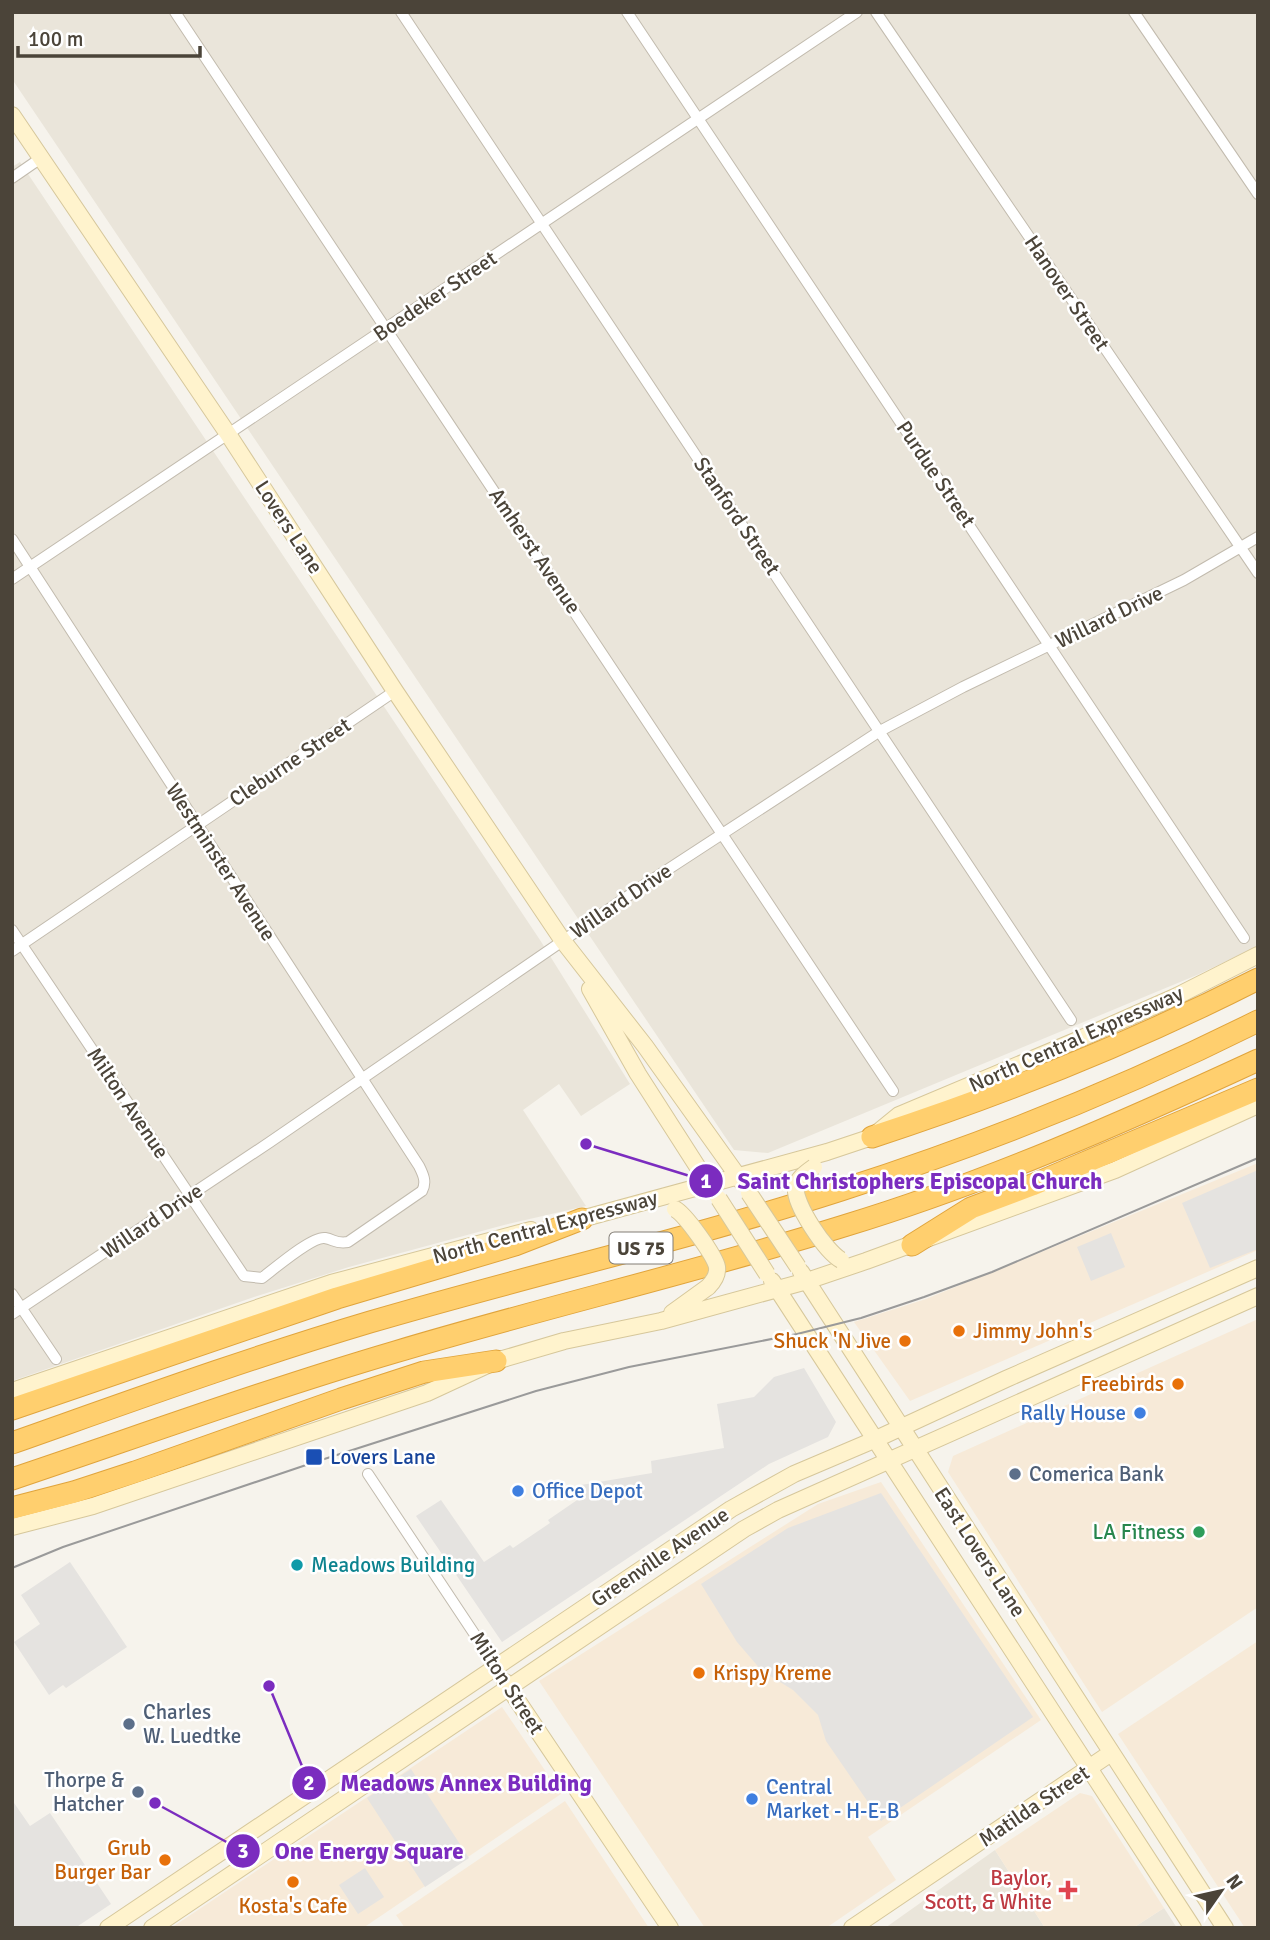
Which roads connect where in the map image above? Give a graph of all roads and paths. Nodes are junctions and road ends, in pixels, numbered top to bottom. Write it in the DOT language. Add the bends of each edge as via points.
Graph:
graph roads {
  1 [pos="175,12"];
  2 [pos="401,12"];
  3 [pos="627,12"];
  4 [pos="857,12"];
  5 [pos="876,12"];
  6 [pos="1134,12"];
  7 [pos="12,116"];
  8 [pos="699,118"];
  9 [pos="41,158"];
  10 [pos="12,178"];
  11 [pos="1258,194"];
  12 [pos="543,223"];
  13 [pos="387,328"];
  14 [pos="228,434"];
  15 [pos="1258,537"];
  16 [pos="12,539"];
  17 [pos="1241,548"];
  18 [pos="31,566"];
  19 [pos="1258,573"];
  20 [pos="12,579"];
  21 [pos="1050,645"];
  22 [pos="396,691"];
  23 [pos="880,731"];
  24 [pos="197,825"];
  25 [pos="722,834"];
  26 [pos="12,930"];
  27 [pos="1244,937"];
  28 [pos="563,941"];
  29 [pos="17,948"];
  30 [pos="1258,955"];
  31 [pos="1258,979"];
  32 [pos="1072,1020"];
  33 [pos="1258,1021"];
  34 [pos="1258,1060"];
  35 [pos="362,1078"];
  36 [pos="1258,1089"];
  37 [pos="893,1091"];
  38 [pos="1258,1105"];
  39 [pos="872,1137"];
  40 [pos="827,1152"];
  41 [pos="737,1175"];
  42 [pos="709,1184"];
  43 [pos="191,1195"];
  44 [pos="646,1201"];
  45 [pos="582,1219"];
  46 [pos="912,1245"];
  47 [pos="866,1261"];
  48 [pos="1258,1268"];
  49 [pos="802,1274"];
  50 [pos="244,1276"];
  51 [pos="777,1288"];
  52 [pos="12,1294"];
  53 [pos="1258,1296"];
  54 [pos="17,1311"];
  55 [pos="661,1321"];
  56 [pos="56,1359"];
  57 [pos="496,1360"];
  58 [pos="12,1391"];
  59 [pos="12,1409"];
  60 [pos="901,1428"];
  61 [pos="874,1440"];
  62 [pos="12,1443"];
  63 [pos="913,1449"];
  64 [pos="887,1460"];
  65 [pos="368,1474"];
  66 [pos="12,1479"];
  67 [pos="12,1508"];
  68 [pos="12,1527"];
  69 [pos="497,1668"];
  70 [pos="509,1689"];
  71 [pos="1111,1754"];
  72 [pos="1089,1768"];
  73 [pos="264,1822"];
  74 [pos="279,1844"];
  75 [pos="156,1895"];
  76 [pos="170,1916"];
  77 [pos="108,1928"];
  78 [pos="152,1928"];
  79 [pos="670,1928"];
  80 [pos="852,1928"];
  81 [pos="1193,1928"];
  82 [pos="1225,1928"];
  1 -- 13 [label="street, Amherst Avenue"];
  2 -- 12 [label="street, Stanford Street"];
  3 -- 8 [label="street, Purdue Street"];
  4 -- 8 [label="street, Boedeker Street"];
  5 -- 17 [label="street, Hanover Street"];
  6 -- 11 [label="street"];
  7 -- 9 [label="main road, Lovers Lane"];
  8 -- 12 [label="street, Boedeker Street"];
  8 -- 21 [label="street, Purdue Street"];
  9 -- 10 [label="street"];
  9 -- 14 [label="main road, Lovers Lane"];
  12 -- 13 [label="street, Boedeker Street"];
  12 -- 23 [label="street, Stanford Street"];
  13 -- 14 [label="street, Boedeker Street"];
  13 -- 25 [label="street, Amherst Avenue"];
  14 -- 18 [label="street, Boedeker Street"];
  14 -- 22 [label="main road, Lovers Lane"];
  15 -- 17 [label="street, Willard Drive"];
  16 -- 18 [label="street, Westminster Avenue"];
  17 -- 19 [label="street, Hanover Street"];
  17 -- 21 [label="street, Willard Drive"];
  18 -- 20 [label="street, Boedeker Street"];
  18 -- 24 [label="street, Westminster Avenue"];
  21 -- 23 [label="street, Willard Drive"];
  21 -- 27 [label="street, Purdue Street"];
  22 -- 24 [label="street, Cleburne Street"];
  22 -- 28 [label="main road, Lovers Lane"];
  23 -- 25 [label="street, Willard Drive"];
  23 -- 32 [label="street, Stanford Street"];
  24 -- 29 [label="street, Cleburne Street"];
  24 -- 35 [label="street, Westminster Avenue"];
  25 -- 28 [label="street, Willard Drive"];
  25 -- 37 [label="street, Amherst Avenue"];
  26 -- 29 [label="street, Milton Avenue"];
  28 -- 35 [label="street, Willard Drive"];
  28 -- 41 [label="main road, Lovers Lane"];
  28 -- 42 [label="main road, Lovers Lane" via="638,1074"];
  29 -- 43 [label="street, Milton Avenue"];
  30 -- 39 [label="main road, North Central Expressway" via="1088,1036 899,1115"];
  31 -- 39 [label="highway" via="1187,1015 999,1093"];
  33 -- 62 [label="highway, US 75" via="1060,1110 884,1176 327,1335"];
  34 -- 66 [label="highway, US 75" via="1098,1132 933,1197 677,1275 386,1355"];
  35 -- 43 [label="street, Willard Drive"];
  35 -- 50 [label="street, Westminster Avenue" via="419,1166 425,1186 348,1242 314,1240 262,1278"];
  36 -- 46 [label="highway" via="971,1208"];
  38 -- 46 [label="main road" via="1115,1170"];
  39 -- 40 [label="main road, North Central Expressway"];
  40 -- 41 [label="main road, North Central Expressway"];
  40 -- 47 [label="main road, bridge" via="802,1176 796,1198 827,1249 841,1260"];
  41 -- 42 [label="main road, North Central Expressway"];
  41 -- 49 [label="main road, East Lovers Lane, bridge"];
  42 -- 44 [label="main road, North Central Expressway"];
  42 -- 51 [label="main road, East Lovers Lane, bridge"];
  43 -- 50 [label="street, Milton Avenue"];
  43 -- 54 [label="street, Willard Drive"];
  44 -- 45 [label="main road, North Central Expressway"];
  44 -- 55 [label="main road, bridge" via="684,1216 716,1263 716,1276 708,1287"];
  45 -- 58 [label="main road, North Central Expressway" via="331,1283"];
  45 -- 59 [label="highway"];
  46 -- 47 [label="main road"];
  47 -- 49 [label="main road"];
  48 -- 60 [label="main road, Greenville Avenue"];
  49 -- 51 [label="main road"];
  49 -- 60 [label="main road, East Lovers Lane"];
  51 -- 55 [label="main road"];
  51 -- 61 [label="main road, East Lovers Lane"];
  52 -- 54 [label="street"];
  53 -- 63 [label="main road, Greenville Avenue"];
  54 -- 56 [label="street"];
  55 -- 57 [label="main road"];
  57 -- 67 [label="highway" via="424,1372 135,1472"];
  57 -- 68 [label="main road" via="427,1393 106,1502"];
  60 -- 61 [label="main road, Greenville Avenue"];
  60 -- 63 [label="main road, East Lovers Lane"];
  61 -- 64 [label="main road, East Lovers Lane"];
  61 -- 69 [label="main road, Greenville Avenue" via="794,1474 731,1509"];
  63 -- 64 [label="main road, Greenville Avenue"];
  63 -- 71 [label="main road, East Lovers Lane"];
  64 -- 70 [label="main road, Greenville Avenue" via="744,1529"];
  64 -- 72 [label="main road, East Lovers Lane"];
  65 -- 69 [label="street, Milton Street"];
  69 -- 70 [label="main road, Milton Street"];
  69 -- 73 [label="main road, Greenville Avenue"];
  70 -- 74 [label="main road, Greenville Avenue"];
  70 -- 79 [label="main road, Milton Street"];
  71 -- 72 [label="main road, Matilda Street"];
  71 -- 82 [label="main road, East Lovers Lane"];
  72 -- 80 [label="main road, Matilda Street"];
  72 -- 81 [label="main road, East Lovers Lane"];
  73 -- 74 [label="main road"];
  73 -- 75 [label="main road, Greenville Avenue"];
  74 -- 76 [label="main road, Greenville Avenue"];
  75 -- 76 [label="main road"];
  75 -- 77 [label="main road, Greenville Avenue"];
  76 -- 78 [label="main road, Greenville Avenue"];
}
